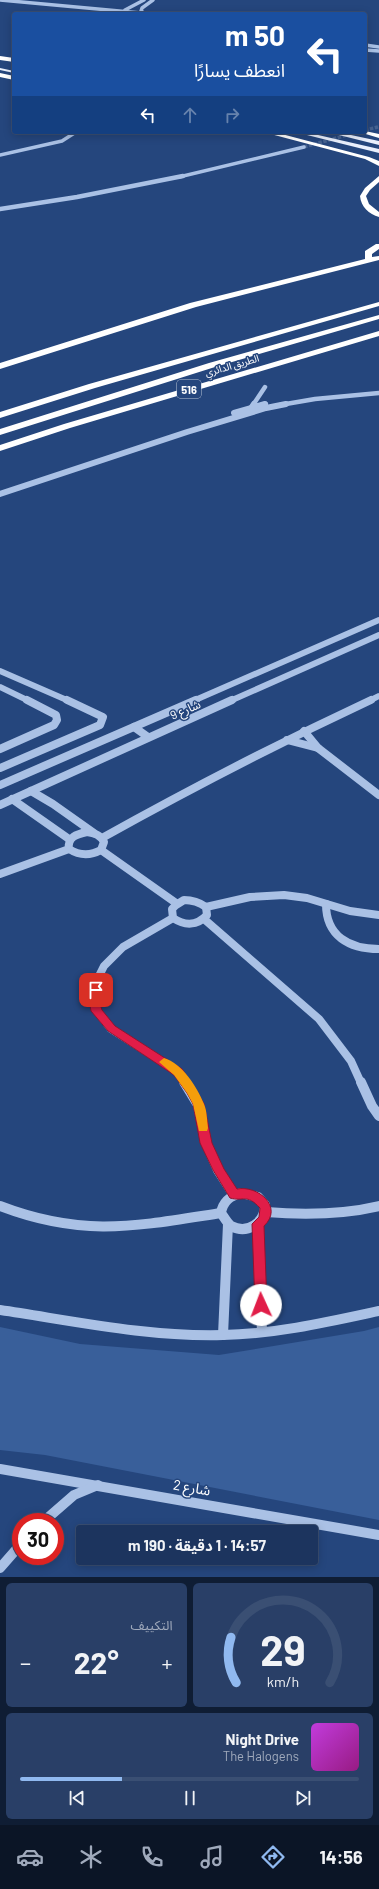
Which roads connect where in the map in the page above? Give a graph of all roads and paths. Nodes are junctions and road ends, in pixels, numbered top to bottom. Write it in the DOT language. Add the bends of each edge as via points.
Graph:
graph roads {
  1 [pos="0,0"];
  2 [pos="144,0"];
  3 [pos="153,0"];
  4 [pos="0,3"];
  5 [pos="121,11"];
  6 [pos="91,12"];
  7 [pos="132,12"];
  8 [pos="142,12"];
  9 [pos="367,44"];
  10 [pos="379,47"];
  11 [pos="367,50"];
  12 [pos="379,51"];
  13 [pos="0,58"];
  14 [pos="12,60"];
  15 [pos="0,63"];
  16 [pos="12,65"];
  17 [pos="0,69"];
  18 [pos="12,72"];
  19 [pos="0,75"];
  20 [pos="12,78"];
  21 [pos="367,133"];
  22 [pos="73,134"];
  23 [pos="275,134"];
  24 [pos="307,134"];
  25 [pos="340,134"];
  26 [pos="358,134"];
  27 [pos="379,136"];
  28 [pos="379,142"];
  29 [pos="322,145"];
  30 [pos="304,147"];
  31 [pos="379,151"];
  32 [pos="0,155"];
  33 [pos="379,164"];
  34 [pos="379,178"];
  35 [pos="0,209"];
  36 [pos="379,215"];
  37 [pos="379,246"];
  38 [pos="379,258"];
  39 [pos="369,261"];
  40 [pos="379,304"];
  41 [pos="379,317"];
  42 [pos="379,333"];
  43 [pos="0,366"];
  44 [pos="265,387"];
  45 [pos="379,389"];
  46 [pos="379,393"];
  47 [pos="252,407"];
  48 [pos="0,415"];
  49 [pos="0,432"];
  50 [pos="187,432"];
  51 [pos="0,448"];
  52 [pos="0,494"];
  53 [pos="379,620"];
  54 [pos="379,636"];
  55 [pos="0,671"];
  56 [pos="0,687"];
  57 [pos="379,696"];
  58 [pos="134,727"];
  59 [pos="304,731"];
  60 [pos="148,737"];
  61 [pos="287,740"];
  62 [pos="0,748"];
  63 [pos="318,748"];
  64 [pos="0,768"];
  65 [pos="0,785"];
  66 [pos="31,791"];
  67 [pos="379,795"];
  68 [pos="12,799"];
  69 [pos="0,805"];
  70 [pos="94,833"];
  71 [pos="102,838"];
  72 [pos="69,839"];
  73 [pos="69,848"];
  74 [pos="101,850"];
  75 [pos="0,874"];
  76 [pos="176,903"];
  77 [pos="326,904"];
  78 [pos="206,907"];
  79 [pos="379,914"];
  80 [pos="173,918"];
  81 [pos="204,919"];
  82 [pos="379,949"];
  83 [pos="379,1116"];
  84 [pos="234,1195"];
  85 [pos="0,1206"];
  86 [pos="379,1206"];
  87 [pos="266,1212"];
  88 [pos="221,1213"];
  89 [pos="228,1224"];
  90 [pos="258,1224"];
  91 [pos="0,1310"];
  92 [pos="379,1311"];
  93 [pos="262,1332"];
  94 [pos="224,1335"];
  95 [pos="0,1469"];
  96 [pos="99,1485"];
  97 [pos="53,1513"];
  98 [pos="379,1535"];
  99 [pos="12,1554"];
  100 [pos="0,1568"];
  1 -- 5 [label="street"];
  2 -- 5 [label="street"];
  3 -- 8 [label="street" via="142,8"];
  4 -- 6 [label="street"];
  5 -- 7 [label="street"];
  9 -- 10 [label="street"];
  11 -- 12 [label="street"];
  13 -- 14 [label="highway"];
  15 -- 16 [label="main road"];
  17 -- 18 [label="main road"];
  19 -- 20 [label="highway"];
  21 -- 27 [label="highway"];
  22 -- 32 [label="street" via="62,141"];
  23 -- 29 [label="highway"];
  24 -- 31 [label="main road"];
  25 -- 28 [label="main road"];
  26 -- 28 [label="main road"];
  29 -- 31 [label="main road"];
  29 -- 33 [label="highway" via="368,158"];
  30 -- 35 [label="street" via="220,169 147,184"];
  34 -- 36 [label="highway" via="363,196 368,208"];
  37 -- 39 [label="highway" via="368,253"];
  38 -- 39 [label="highway"];
  39 -- 43 [label="highway" via="193,304"];
  40 -- 48 [label="highway, الطريق الدائري / 516"];
  41 -- 49 [label="highway, الطريق الدائري / 516" via="183,374"];
  42 -- 51 [label="highway, الطريق الدائري / 516" via="138,404"];
  44 -- 47 [label="street"];
  45 -- 47 [label="street" via="300,397"];
  46 -- 50 [label="street" via="290,403"];
  47 -- 50 [label="street" via="200,424"];
  50 -- 52 [label="street"];
  53 -- 58 [label="street, شارع 9"];
  54 -- 60 [label="street, شارع 9"];
  55 -- 64 [label="street" via="103,717 100,725"];
  56 -- 62 [label="street" via="51,711 58,720 54,725"];
  57 -- 59 [label="street"];
  58 -- 60 [label="street"];
  58 -- 65 [label="street, شارع 9"];
  59 -- 61 [label="street"];
  59 -- 63 [label="street"];
  60 -- 66 [label="street, شارع 9"];
  61 -- 63 [label="street"];
  61 -- 71 [label="street" via="209,779"];
  63 -- 67 [label="street"];
  66 -- 68 [label="street, شارع 9"];
  66 -- 70 [label="street"];
  68 -- 69 [label="street, شارع 9"];
  68 -- 72 [label="street"];
  70 -- 71 [label="street"];
  70 -- 72 [label="street" via="80,833"];
  71 -- 74 [label="street" via="104,842"];
  72 -- 73 [label="street"];
  73 -- 74 [label="street" via="80,855"];
  73 -- 75 [label="street"];
  74 -- 76 [label="street"];
  76 -- 78 [label="street" via="193,900"];
  76 -- 80 [label="street" via="172,908"];
  77 -- 78 [label="street" via="296,896 269,895"];
  77 -- 79 [label="street" via="360,914"];
  77 -- 82 [label="street" via="328,922 339,936 357,946"];
  78 -- 81 [label="street"];
  80 -- 81 [label="street" via="185,924 193,924"];
  80 -- 84 [label="street" via="123,947 104,966 94,1000 97,1011 111,1028 178,1072 198,1104 206,1143 218,1170"];
  81 -- 83 [label="street" via="319,1019 351,1061"];
  84 -- 87 [label="street" via="241,1193 256,1196 265,1206"];
  84 -- 88 [label="street" via="226,1199"];
  85 -- 88 [label="street" via="18,1214 56,1223 92,1226 138,1226"];
  86 -- 87 [label="street" via="345,1214 322,1216"];
  87 -- 90 [label="street" via="264,1219"];
  88 -- 89 [label="street"];
  89 -- 90 [label="street" via="238,1228 249,1228"];
  89 -- 94 [label="street"];
  90 -- 93 [label="street"];
  91 -- 94 [label="street" via="142,1332"];
  92 -- 93 [label="street" via="311,1326"];
  93 -- 94 [label="street"];
  95 -- 96 [label="street, شارع 2"];
  96 -- 97 [label="street" via="74,1495"];
  96 -- 98 [label="street, شارع 2"];
  99 -- 100 [label="street"];
}
